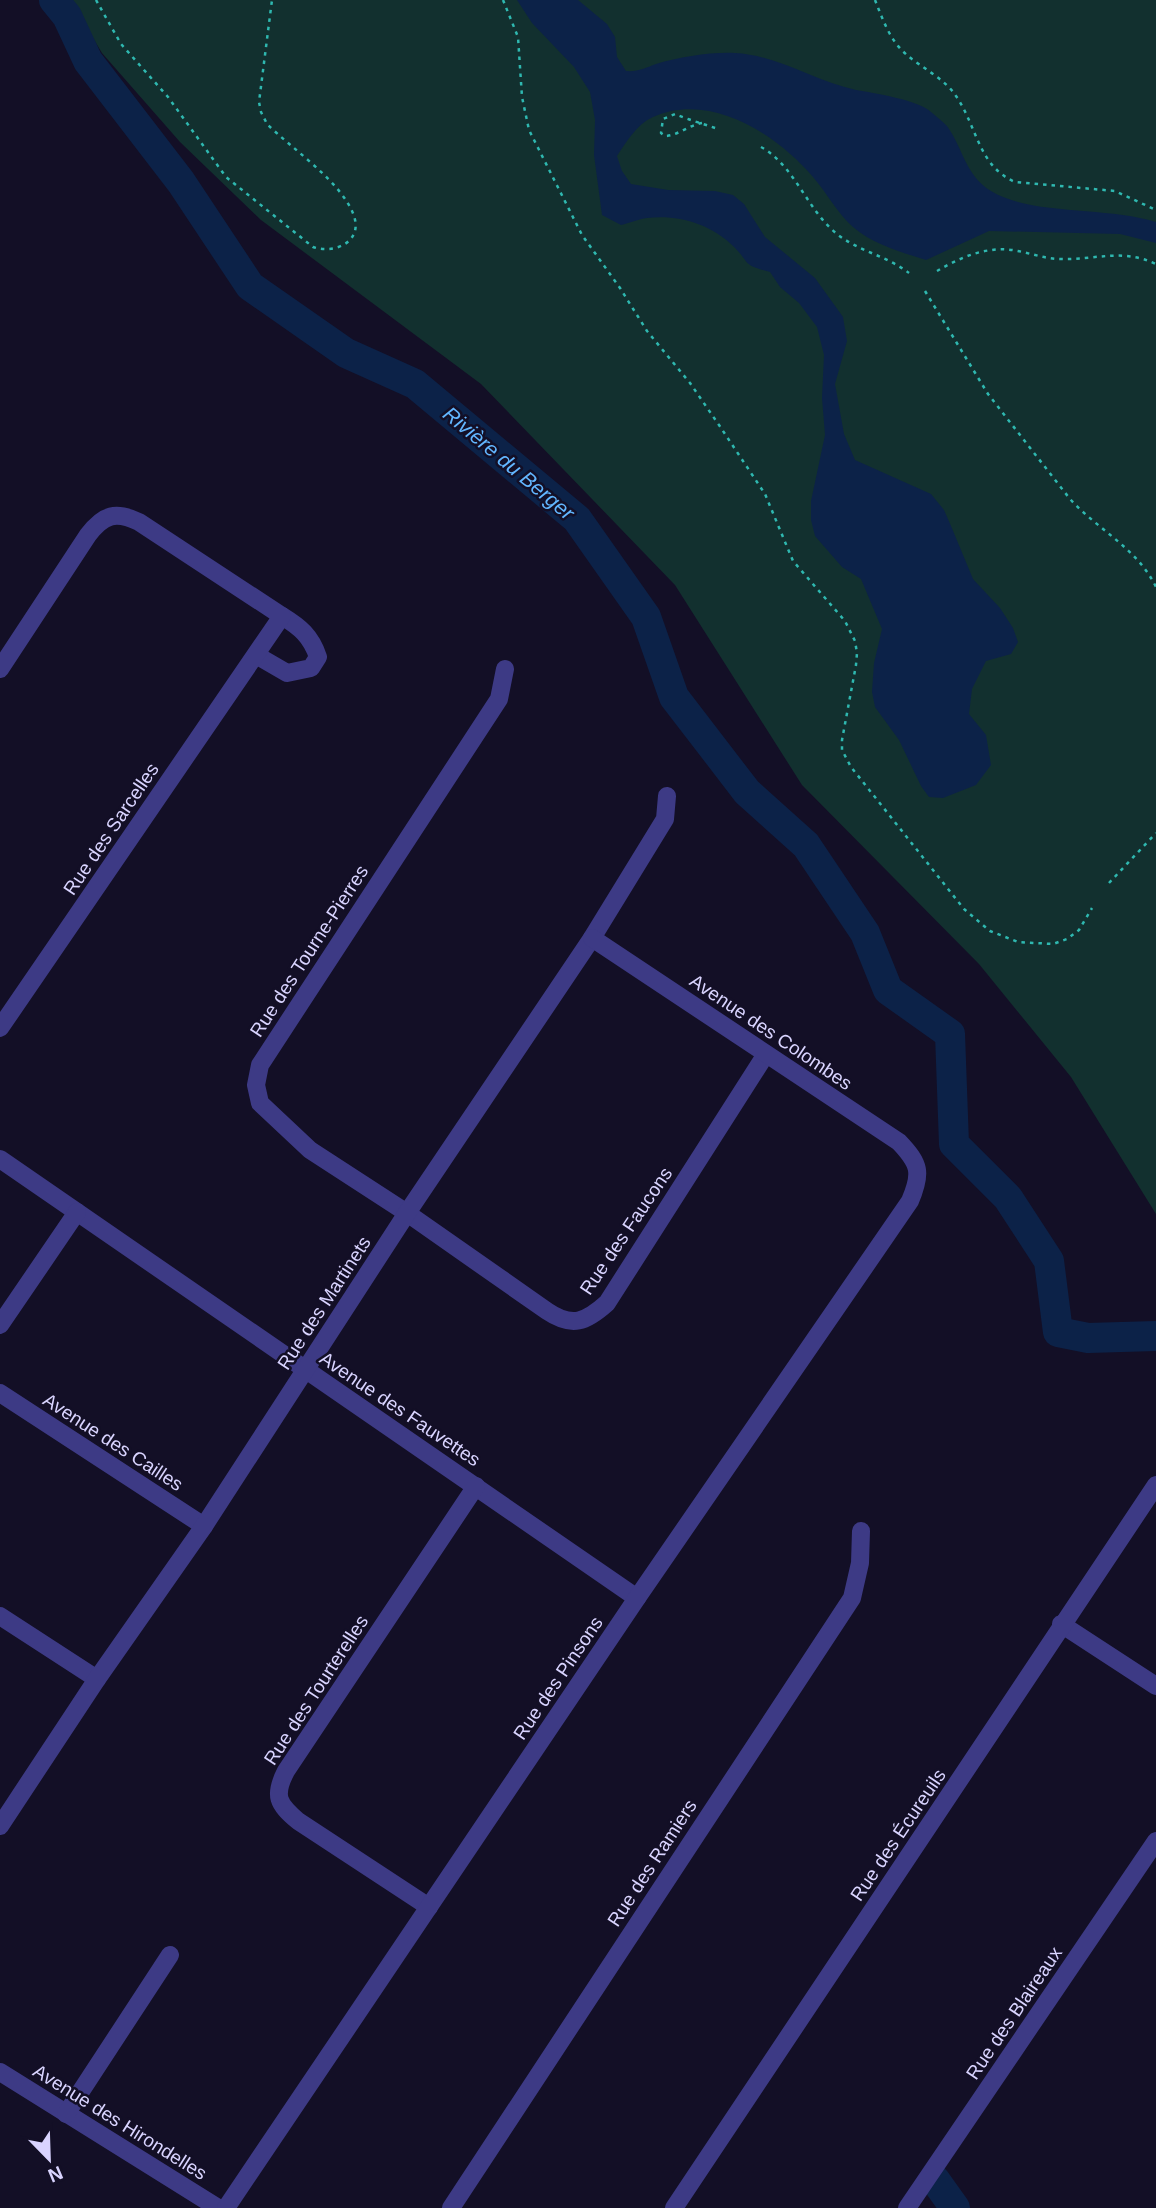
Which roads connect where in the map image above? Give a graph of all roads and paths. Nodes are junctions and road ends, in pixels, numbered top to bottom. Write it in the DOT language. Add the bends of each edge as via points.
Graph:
graph roads {
  1 [pos="96,0"];
  2 [pos="272,0"];
  3 [pos="503,0"];
  4 [pos="874,0"];
  5 [pos="702,123"];
  6 [pos="718,129"];
  7 [pos="761,147"];
  8 [pos="1156,210"];
  9 [pos="1156,264"];
  10 [pos="937,271"];
  11 [pos="909,273"];
  12 [pos="925,291"];
  13 [pos="1156,587"];
  14 [pos="282,616"];
  15 [pos="256,655"];
  16 [pos="0,669"];
  17 [pos="505,669"];
  18 [pos="667,796"];
  19 [pos="1156,833"];
  20 [pos="1110,883"];
  21 [pos="1092,908"];
  22 [pos="592,938"];
  23 [pos="0,1028"];
  24 [pos="766,1054"];
  25 [pos="0,1160"];
  26 [pos="918,1170"];
  27 [pos="77,1212"];
  28 [pos="407,1213"];
  29 [pos="0,1325"];
  30 [pos="306,1370"];
  31 [pos="0,1393"];
  32 [pos="1156,1485"];
  33 [pos="476,1486"];
  34 [pos="204,1526"];
  35 [pos="861,1531"];
  36 [pos="637,1598"];
  37 [pos="0,1615"];
  38 [pos="1061,1624"];
  39 [pos="97,1679"];
  40 [pos="1156,1686"];
  41 [pos="0,1826"];
  42 [pos="1156,1841"];
  43 [pos="429,1907"];
  44 [pos="170,1955"];
  45 [pos="0,2073"];
  46 [pos="66,2114"];
  47 [pos="218,2208"];
  48 [pos="226,2208"];
  49 [pos="451,2208"];
  50 [pos="674,2208"];
  51 [pos="908,2208"];
  1 -- 2 [label="path" via="121,44 176,108 226,177 313,247 335,249 355,231 355,216 330,182 267,124 261,112"];
  3 -- 21 [label="path" via="518,37 522,97 530,130 582,235 719,425 765,494 793,561 845,621 855,641 858,653 842,740 851,767 964,909 990,931 1018,942 1053,944 1079,930"];
  4 -- 8 [label="path" via="904,53 954,92 980,148 1003,177 1115,191"];
  5 -- 5 [label="path" via="674,114 663,120 661,133 670,136"];
  5 -- 6 [label="path"];
  7 -- 11 [label="path" via="834,232"];
  9 -- 10 [label="path" via="1139,256 1059,260 993,249"];
  12 -- 13 [label="path" via="1002,413 1081,512 1125,545"];
  14 -- 15 [label="street, Rue des Sarcelles"];
  14 -- 15 [label="street" via="303,629 313,643 318,657 311,668 287,673"];
  14 -- 16 [label="street" via="139,522 123,514 109,516 88,535"];
  15 -- 23 [label="street, Rue des Sarcelles"];
  17 -- 28 [label="street, Rue des Tourne-Pierres" via="499,699 260,1065 256,1085 260,1103 310,1150"];
  18 -- 22 [label="street, Rue des Martinets" via="665,819"];
  19 -- 20 [label="path"];
  22 -- 24 [label="street, Avenue des Colombes"];
  22 -- 28 [label="street, Rue des Martinets"];
  24 -- 26 [label="street, Avenue des Colombes" via="899,1142"];
  24 -- 28 [label="street, Rue des Faucons" via="607,1303 593,1316 576,1322 559,1319"];
  25 -- 27 [label="street, Avenue des Fauvettes"];
  26 -- 36 [label="street, Rue des Pinsons" via="910,1201"];
  27 -- 29 [label="street"];
  27 -- 30 [label="street, Avenue des Fauvettes"];
  28 -- 30 [label="street, Rue des Martinets"];
  30 -- 33 [label="street, Avenue des Fauvettes"];
  30 -- 34 [label="street, Rue des Martinets"];
  31 -- 34 [label="street, Avenue des Cailles"];
  32 -- 38 [label="street, Rue des Écureuils"];
  33 -- 36 [label="street, Avenue des Fauvettes"];
  33 -- 43 [label="street, Rue des Tourterelles" via="279,1784 278,1797 298,1821"];
  34 -- 39 [label="street, Rue des Martinets"];
  35 -- 49 [label="street, Rue des Ramiers" via="852,1598"];
  36 -- 43 [label="street, Rue des Pinsons"];
  37 -- 39 [label="street"];
  38 -- 40 [label="street"];
  38 -- 50 [label="street, Rue des Écureuils"];
  39 -- 41 [label="street, Rue des Martinets"];
  42 -- 51 [label="street, Rue des Blaireaux"];
  43 -- 48 [label="street, Rue des Pinsons"];
  44 -- 46 [label="street"];
  45 -- 46 [label="street, Avenue des Hirondelles"];
  46 -- 47 [label="street, Avenue des Hirondelles"];
}
